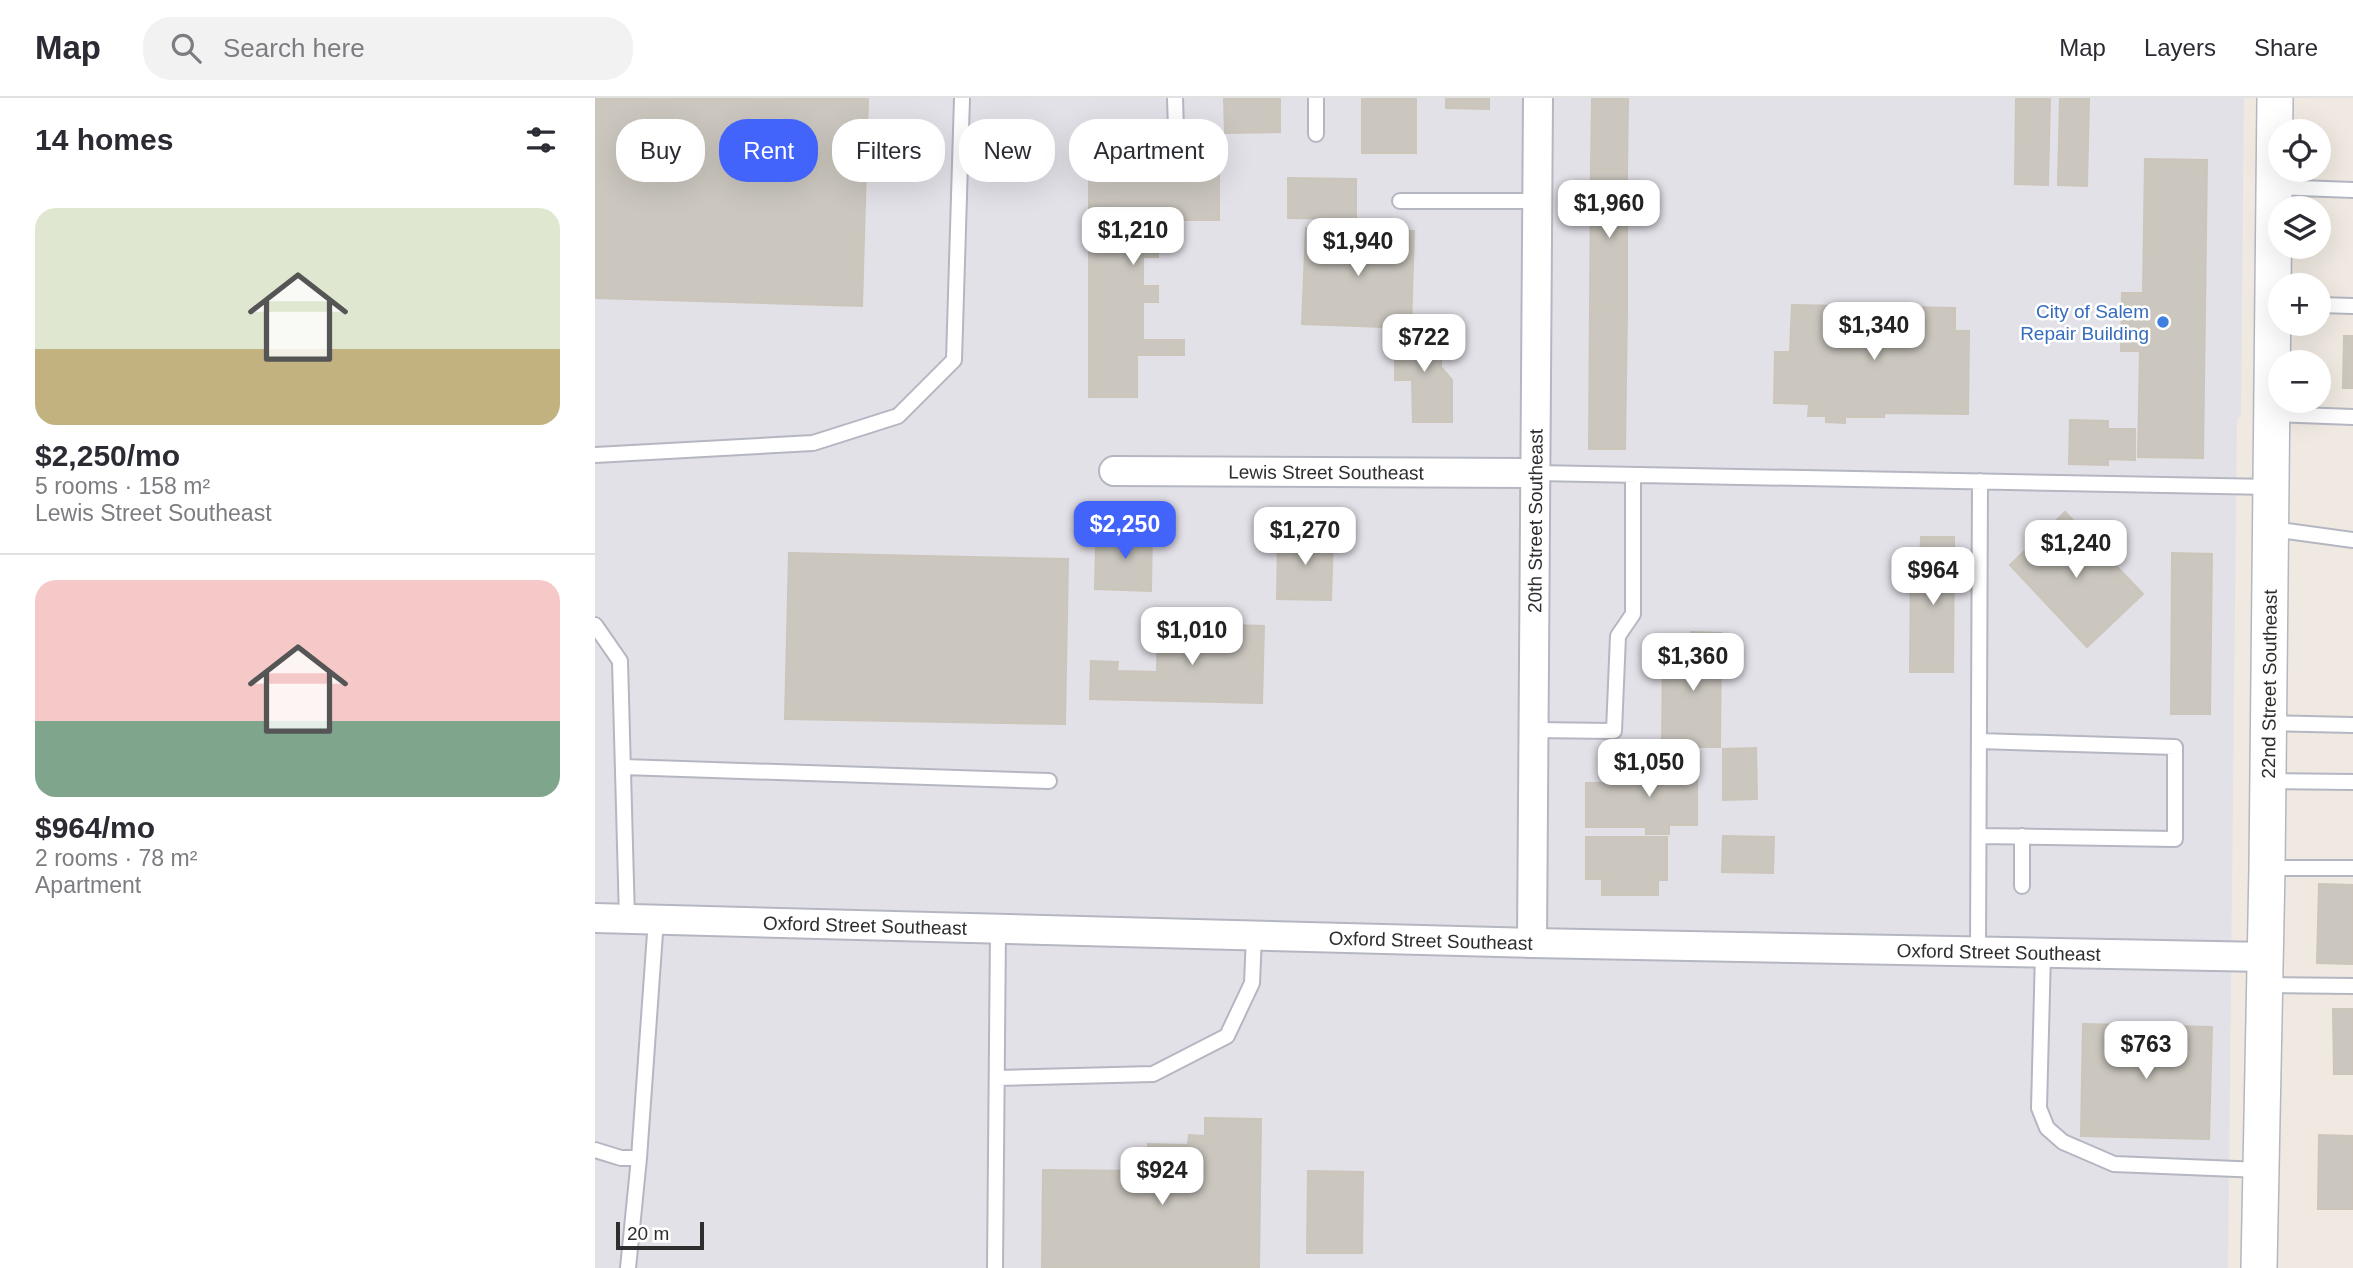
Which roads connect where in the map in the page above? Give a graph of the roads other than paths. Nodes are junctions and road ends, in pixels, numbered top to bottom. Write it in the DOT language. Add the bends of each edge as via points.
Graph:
graph roads {
  1 [pos="962,98"];
  2 [pos="1175,98"];
  3 [pos="1317,98"];
  4 [pos="1538,98"];
  5 [pos="2275,98"];
  6 [pos="1175,119"];
  7 [pos="1317,134"];
  8 [pos="2274,187"];
  9 [pos="2353,190"];
  10 [pos="1400,201"];
  11 [pos="1538,201"];
  12 [pos="2275,273"];
  13 [pos="2331,305"];
  14 [pos="2353,306"];
  15 [pos="2275,336"];
  16 [pos="2271,414"];
  17 [pos="2353,417"];
  18 [pos="595,455"];
  19 [pos="1114,471"];
  20 [pos="1536,473"];
  21 [pos="1633,475"];
  22 [pos="1980,481"];
  23 [pos="2271,487"];
  24 [pos="2270,528"];
  25 [pos="2353,540"];
  26 [pos="595,625"];
  27 [pos="2268,723"];
  28 [pos="2353,725"];
  29 [pos="1534,730"];
  30 [pos="1979,741"];
  31 [pos="623,767"];
  32 [pos="1049,781"];
  33 [pos="2268,781"];
  34 [pos="2353,782"];
  35 [pos="1979,836"];
  36 [pos="2022,836"];
  37 [pos="2267,868"];
  38 [pos="2353,868"];
  39 [pos="2022,886"];
  40 [pos="595,918"];
  41 [pos="627,919"];
  42 [pos="656,919"];
  43 [pos="997,929"];
  44 [pos="1254,936"];
  45 [pos="1532,943"];
  46 [pos="1978,951"];
  47 [pos="2043,953"];
  48 [pos="2266,971"];
  49 [pos="2353,986"];
  50 [pos="997,1078"];
  51 [pos="595,1150"];
  52 [pos="639,1158"];
  53 [pos="2261,1170"];
  54 [pos="628,1268"];
  55 [pos="995,1268"];
  56 [pos="2259,1268"];
  1 -- 18 [label="lane" via="954,360 898,416 813,443"];
  2 -- 6 [label="lane"];
  3 -- 7 [label="lane"];
  4 -- 11 [label="street, 20th Street Southeast"];
  5 -- 8 [label="street, 22nd Street Southeast"];
  8 -- 9 [label="lane"];
  8 -- 12 [label="street, 22nd Street Southeast"];
  10 -- 11 [label="lane"];
  11 -- 20 [label="street, 20th Street Southeast"];
  13 -- 14 [label="lane"];
  15 -- 16 [label="street, 22nd Street Southeast"];
  16 -- 17 [label="lane"];
  16 -- 23 [label="street, 22nd Street Southeast"];
  19 -- 20 [label="street, Lewis Street Southeast"];
  20 -- 21 [label="lane"];
  20 -- 29 [label="street, 20th Street Southeast"];
  21 -- 22 [label="lane"];
  21 -- 29 [label="lane" via="1633,614 1618,636 1614,731"];
  22 -- 23 [label="lane"];
  22 -- 30 [label="lane"];
  23 -- 24 [label="street, 22nd Street Southeast"];
  24 -- 25 [label="lane"];
  24 -- 27 [label="street, 22nd Street Southeast"];
  26 -- 31 [label="lane" via="620,661"];
  27 -- 28 [label="lane"];
  27 -- 33 [label="street, 22nd Street Southeast"];
  29 -- 45 [label="street, 20th Street Southeast"];
  30 -- 35 [label="lane"];
  30 -- 36 [label="lane" via="2175,747 2175,839"];
  31 -- 32 [label="lane"];
  31 -- 41 [label="lane"];
  33 -- 34 [label="lane"];
  33 -- 37 [label="street, 22nd Street Southeast"];
  35 -- 36 [label="lane"];
  35 -- 46 [label="lane"];
  36 -- 39 [label="lane"];
  37 -- 38 [label="lane"];
  37 -- 48 [label="street, 22nd Street Southeast"];
  40 -- 41 [label="street, Oxford Street Southeast"];
  41 -- 42 [label="street, Oxford Street Southeast"];
  42 -- 43 [label="street, Oxford Street Southeast"];
  42 -- 52 [label="lane"];
  43 -- 44 [label="street, Oxford Street Southeast"];
  43 -- 50 [label="lane"];
  44 -- 45 [label="street, Oxford Street Southeast"];
  44 -- 50 [label="lane" via="1252,983 1227,1036 1153,1074"];
  45 -- 46 [label="street, Oxford Street Southeast"];
  46 -- 47 [label="street, Oxford Street Southeast"];
  47 -- 48 [label="street, Oxford Street Southeast"];
  47 -- 53 [label="lane" via="2039,1108 2046,1128 2063,1142 2113,1164"];
  48 -- 49 [label="lane"];
  48 -- 53 [label="street, 22nd Street Southeast"];
  50 -- 55 [label="lane"];
  51 -- 52 [label="lane"];
  52 -- 54 [label="lane"];
  53 -- 56 [label="street, 22nd Street Southeast"];
}
